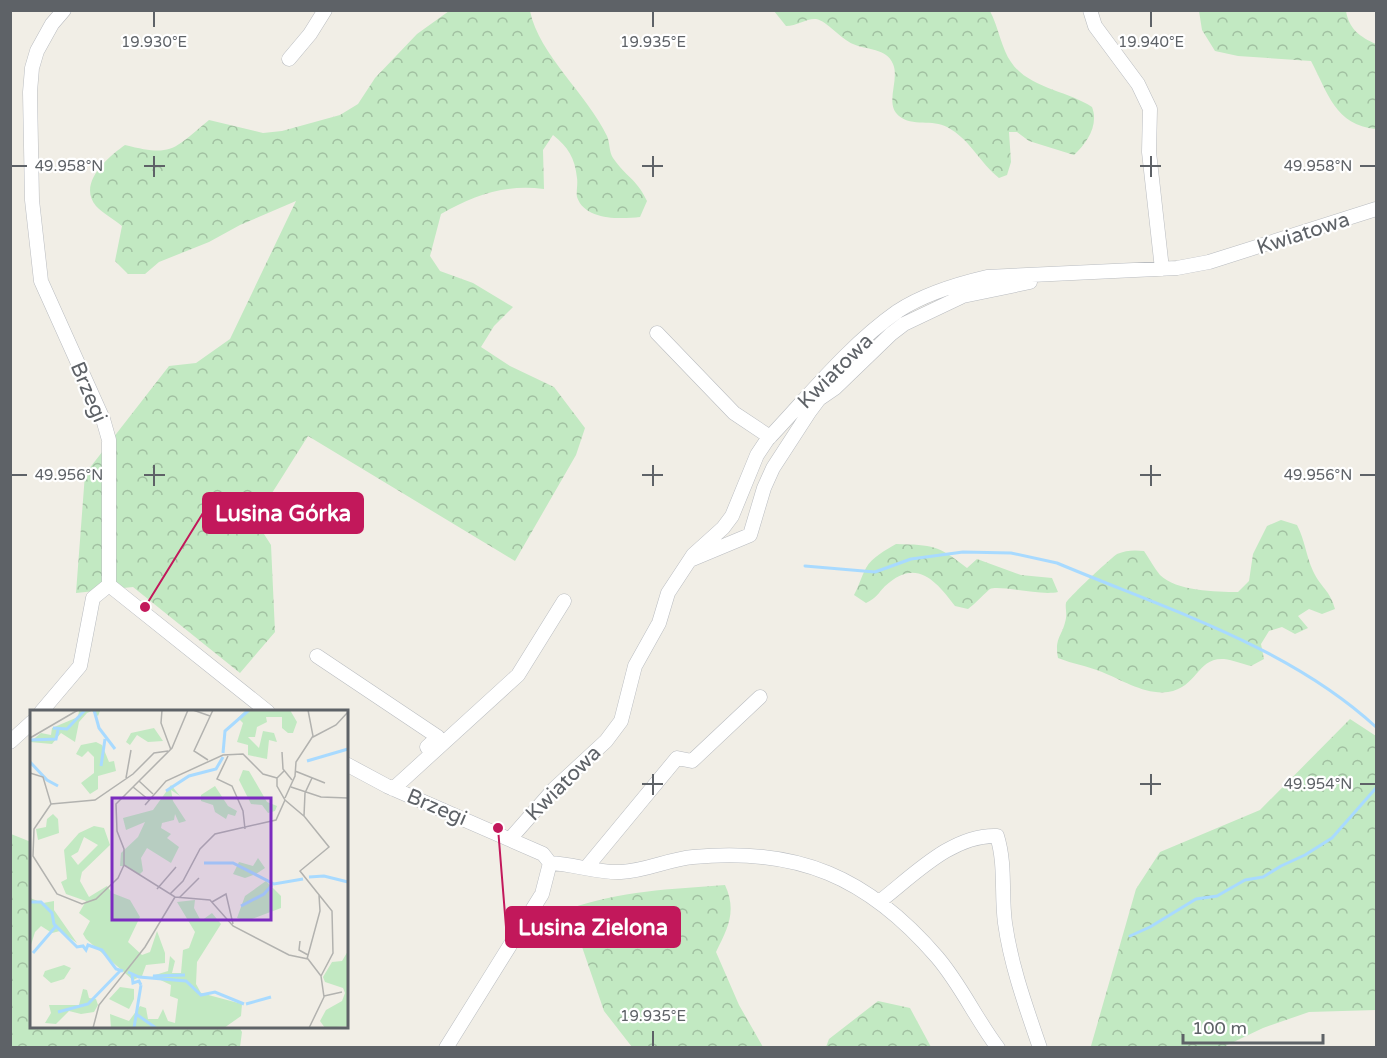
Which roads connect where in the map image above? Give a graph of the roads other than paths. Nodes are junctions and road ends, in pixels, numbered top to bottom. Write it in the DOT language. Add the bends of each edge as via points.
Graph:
graph roads {
  1 [pos="64,10"];
  2 [pos="1090,10"];
  3 [pos="323,11"];
  4 [pos="289,59"];
  5 [pos="1377,209"];
  6 [pos="1162,268"];
  7 [pos="1093,272"];
  8 [pos="657,333"];
  9 [pos="770,437"];
  10 [pos="688,560"];
  11 [pos="109,585"];
  12 [pos="564,601"];
  13 [pos="317,656"];
  14 [pos="760,697"];
  15 [pos="42,710"];
  16 [pos="267,710"];
  17 [pos="30,724"];
  18 [pos="10,742"];
  19 [pos="348,765"];
  20 [pos="390,788"];
  21 [pos="510,839"];
  22 [pos="549,863"];
  23 [pos="586,868"];
  24 [pos="879,902"];
  25 [pos="447,1047"];
  26 [pos="998,1047"];
  27 [pos="1040,1047"];
  1 -- 11 [label="street, Brzegi" via="37,51 32,68 32,200 41,281 109,440"];
  2 -- 6 [label="street" via="1095,26 1138,84 1150,109 1149,152"];
  3 -- 4 [label="street"];
  5 -- 6 [label="street, Kwiatowa" via="1209,262"];
  6 -- 7 [label="street, Kwiatowa"];
  7 -- 9 [label="street, Kwiatowa" via="987,277 960,283 898,311 859,344"];
  7 -- 10 [label="street" via="968,294 904,324 810,411 773,468 750,534"];
  8 -- 9 [label="street" via="734,413"];
  9 -- 10 [label="street, Kwiatowa" via="757,455 732,516"];
  10 -- 21 [label="street, Kwiatowa" via="668,593 659,622 635,666 621,721"];
  11 -- 15 [label="street" via="93,598 80,666"];
  11 -- 16 [label="street"];
  12 -- 20 [label="street" via="518,675"];
  13 -- 20 [label="street, Brzegi" via="438,737"];
  14 -- 23 [label="street" via="692,761 677,758"];
  17 -- 18 [label="street"];
  19 -- 20 [label="street, Brzegi"];
  20 -- 21 [label="street, Brzegi"];
  21 -- 22 [label="street, Brzegi" via="543,854"];
  22 -- 23 [label="street"];
  22 -- 25 [label="street" via="542,894"];
  23 -- 24 [label="street" via="624,872 690,857 772,856 836,875"];
  24 -- 26 [label="street" via="937,957"];
  24 -- 27 [label="street" via="950,848 976,836 997,836 1010,953"];
}
